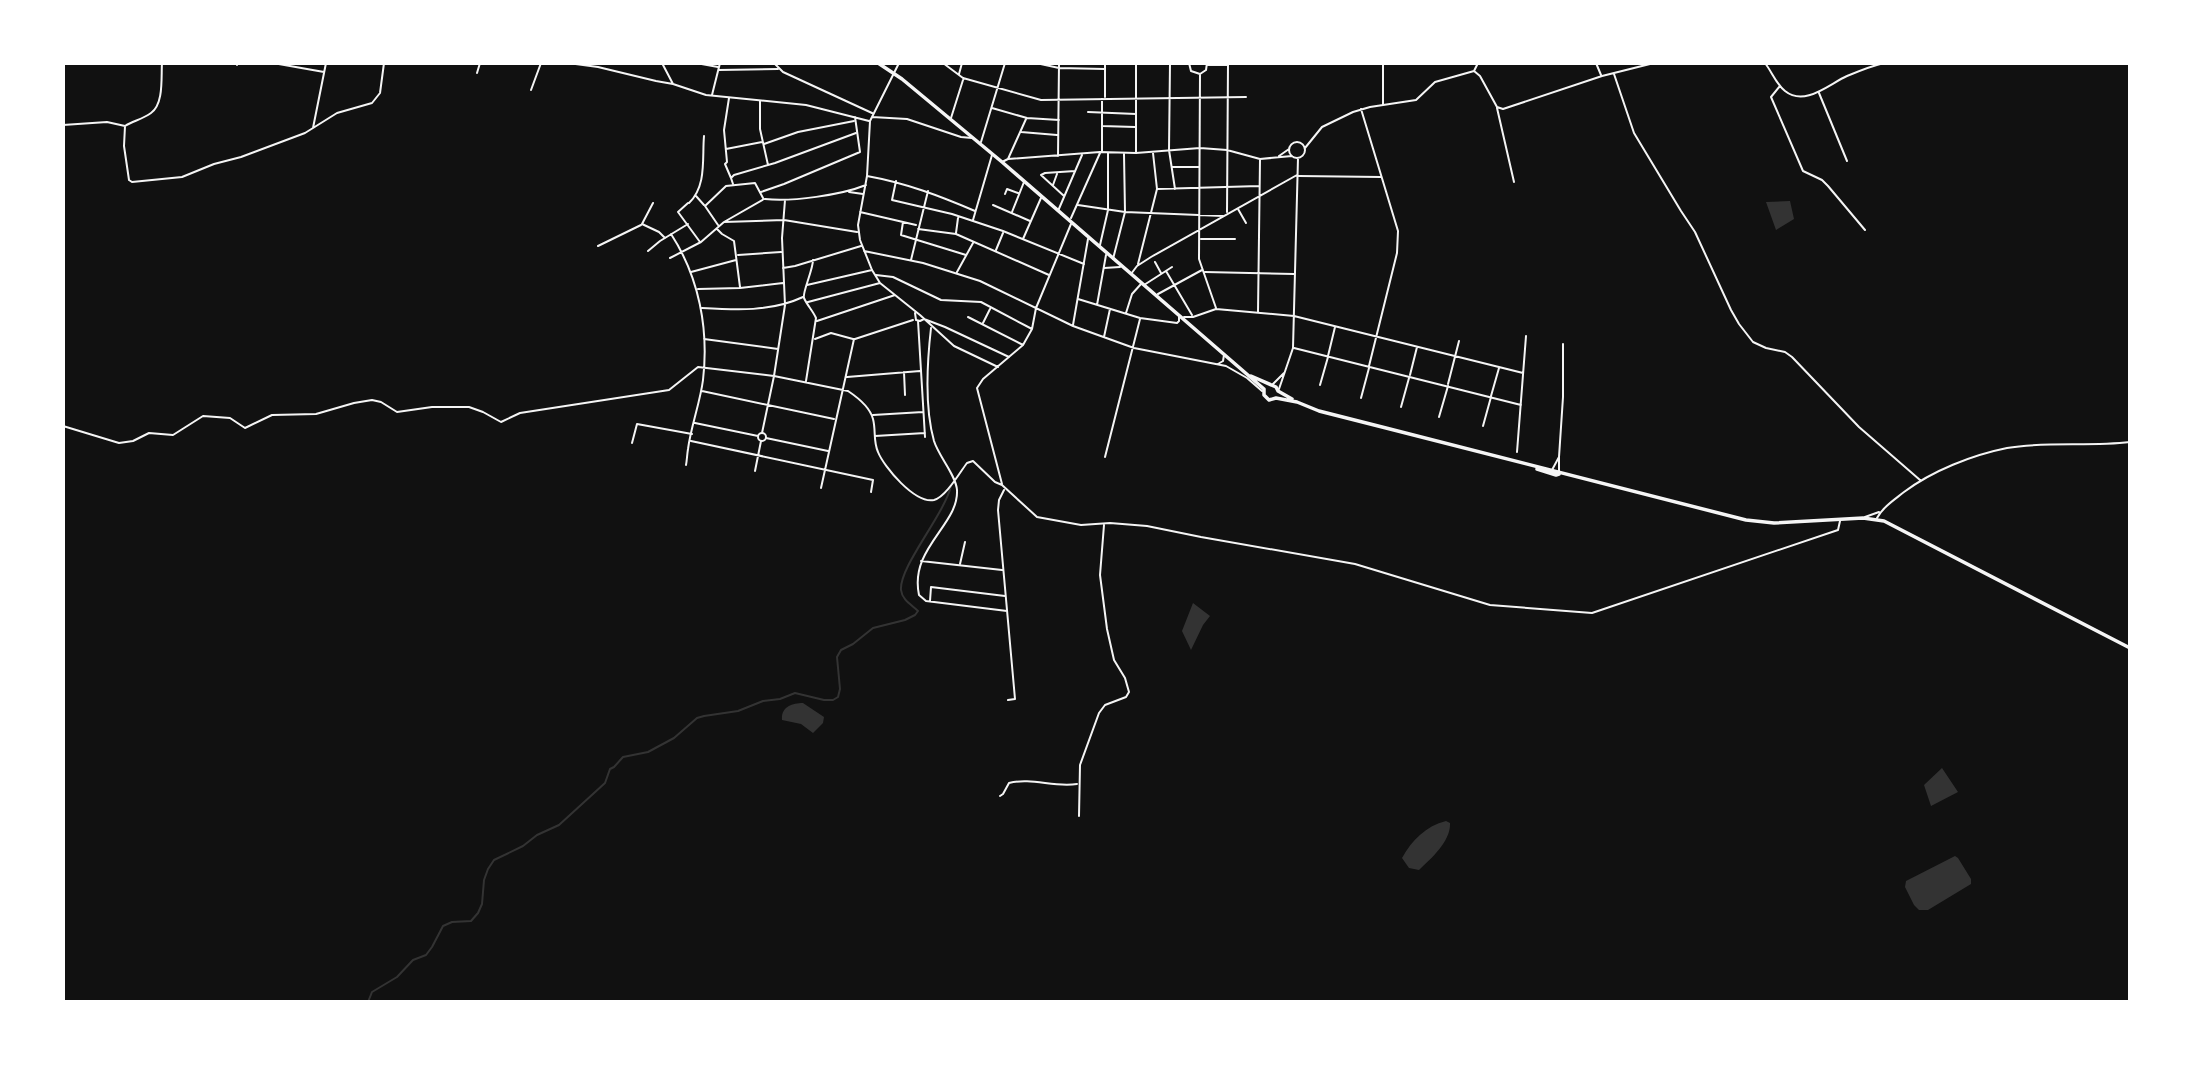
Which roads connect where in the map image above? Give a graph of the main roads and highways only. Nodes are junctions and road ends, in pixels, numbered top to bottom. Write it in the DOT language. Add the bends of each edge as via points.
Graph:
graph roads {
  1 [pos="878,63"];
  2 [pos="1243,371"];
  3 [pos="1271,385"];
  4 [pos="1264,391"];
  5 [pos="1278,391"];
  6 [pos="1276,398"];
  7 [pos="1297,402"];
  8 [pos="1529,465"];
  9 [pos="1559,472"];
  10 [pos="2130,648"];
  1 -- 2 [label="main road" via="993,154"];
  2 -- 3 [label="main road"];
  2 -- 4 [label="main road"];
  3 -- 4 [label="main road"];
  3 -- 5 [label="main road"];
  4 -- 6 [label="main road" via="1267,399"];
  5 -- 6 [label="main road"];
  5 -- 7 [label="main road"];
  6 -- 7 [label="main road"];
  7 -- 8 [label="main road"];
  8 -- 9 [label="main road"];
  8 -- 9 [label="main road" via="1556,475"];
  9 -- 10 [label="main road" via="1746,520 1877,519"];
}
